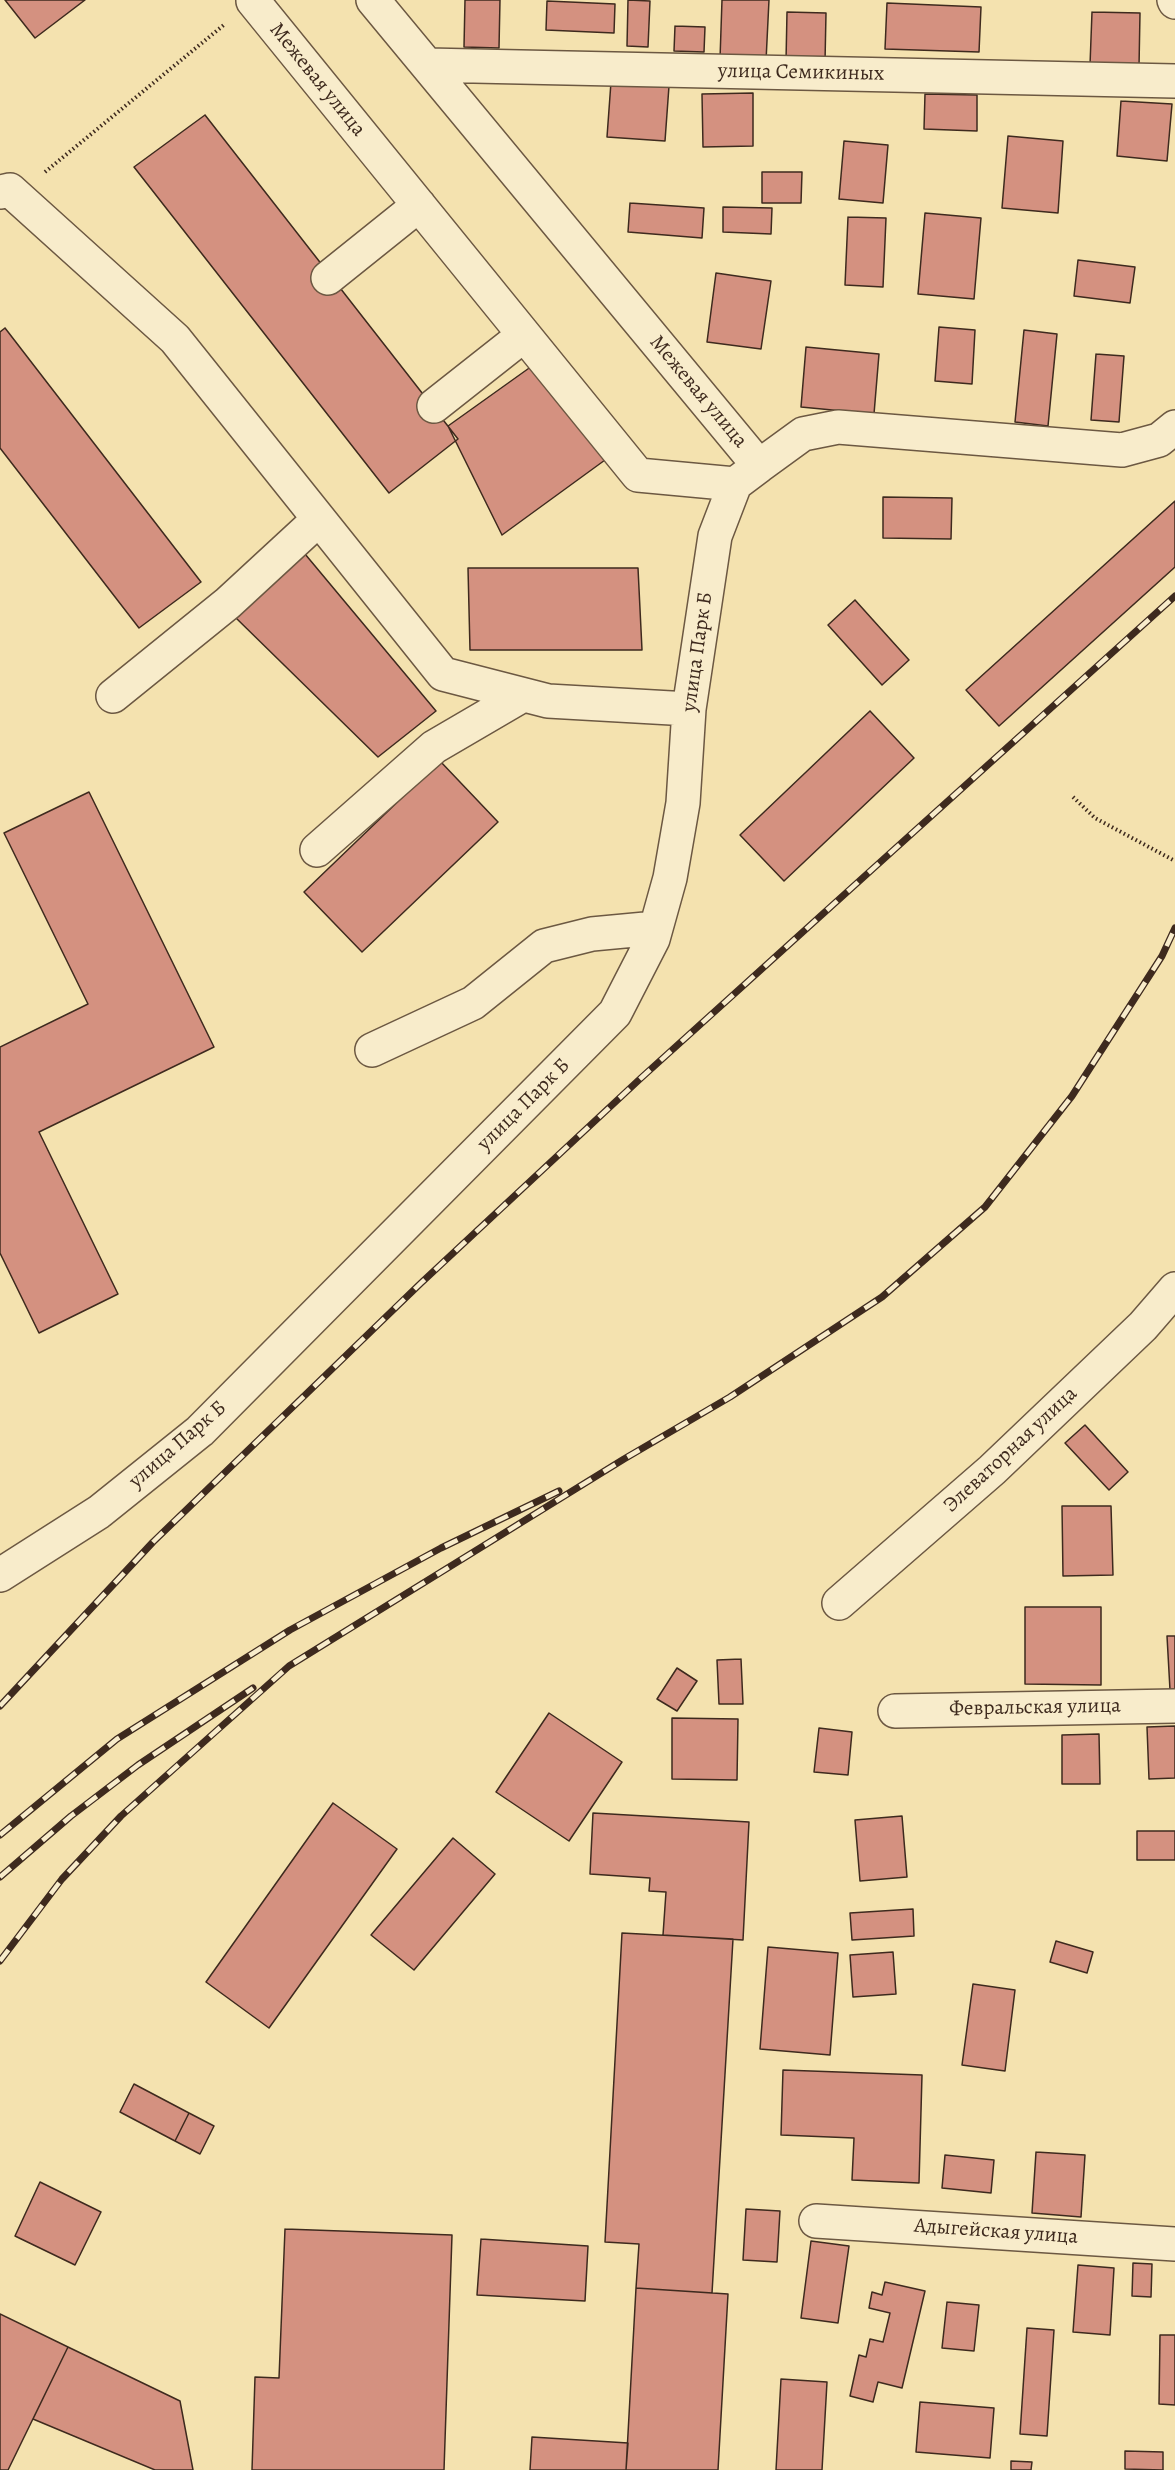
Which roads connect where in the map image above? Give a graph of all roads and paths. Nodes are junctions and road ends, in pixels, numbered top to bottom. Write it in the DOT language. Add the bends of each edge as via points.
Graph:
graph roads {
  1 [pos="373,0"];
  2 [pos="253,1"];
  3 [pos="428,65"];
  4 [pos="1175,81"];
  5 [pos="48,170"];
  6 [pos="0,192"];
  7 [pos="419,205"];
  8 [pos="328,278"];
  9 [pos="524,335"];
  10 [pos="434,406"];
  11 [pos="1167,433"];
  12 [pos="747,475"];
  13 [pos="320,519"];
  14 [pos="523,695"];
  15 [pos="113,696"];
  16 [pos="689,708"];
  17 [pos="1073,797"];
  18 [pos="317,850"];
  19 [pos="1175,861"];
  20 [pos="656,928"];
  21 [pos="372,1050"];
  22 [pos="1175,1289"];
  23 [pos="0,1575"];
  24 [pos="838,1602"];
  25 [pos="1175,1706"];
  26 [pos="895,1711"];
  27 [pos="816,2221"];
  28 [pos="1175,2244"];
  1 -- 3 [label="street, Межевая улица"];
  2 -- 5 [label="path"];
  2 -- 7 [label="street, Межевая улица"];
  3 -- 4 [label="street, улица Семикиных"];
  3 -- 12 [label="street, Межевая улица"];
  6 -- 13 [label="street" via="10,190 175,339"];
  7 -- 8 [label="street"];
  7 -- 9 [label="street, Межевая улица"];
  9 -- 10 [label="street"];
  9 -- 12 [label="street, Межевая улица" via="638,475"];
  11 -- 12 [label="street, Межевая улица" via="1122,450 838,427 803,434"];
  12 -- 16 [label="street, улица Парк Б" via="715,536"];
  13 -- 14 [label="street" via="443,674"];
  13 -- 15 [label="street" via="228,603"];
  14 -- 16 [label="street" via="548,701"];
  14 -- 18 [label="street" via="434,747"];
  16 -- 20 [label="street, улица Парк Б" via="683,803 670,878"];
  17 -- 19 [label="path" via="1095,818"];
  20 -- 21 [label="street" via="592,934 544,946 473,1003"];
  20 -- 23 [label="street, улица Парк Б" via="615,1013 200,1431 99,1512"];
  22 -- 24 [label="street, Элеваторная улица" via="1143,1326 992,1470"];
  25 -- 26 [label="street, Февральская улица"];
  27 -- 28 [label="street, Адыгейская улица"];
}
